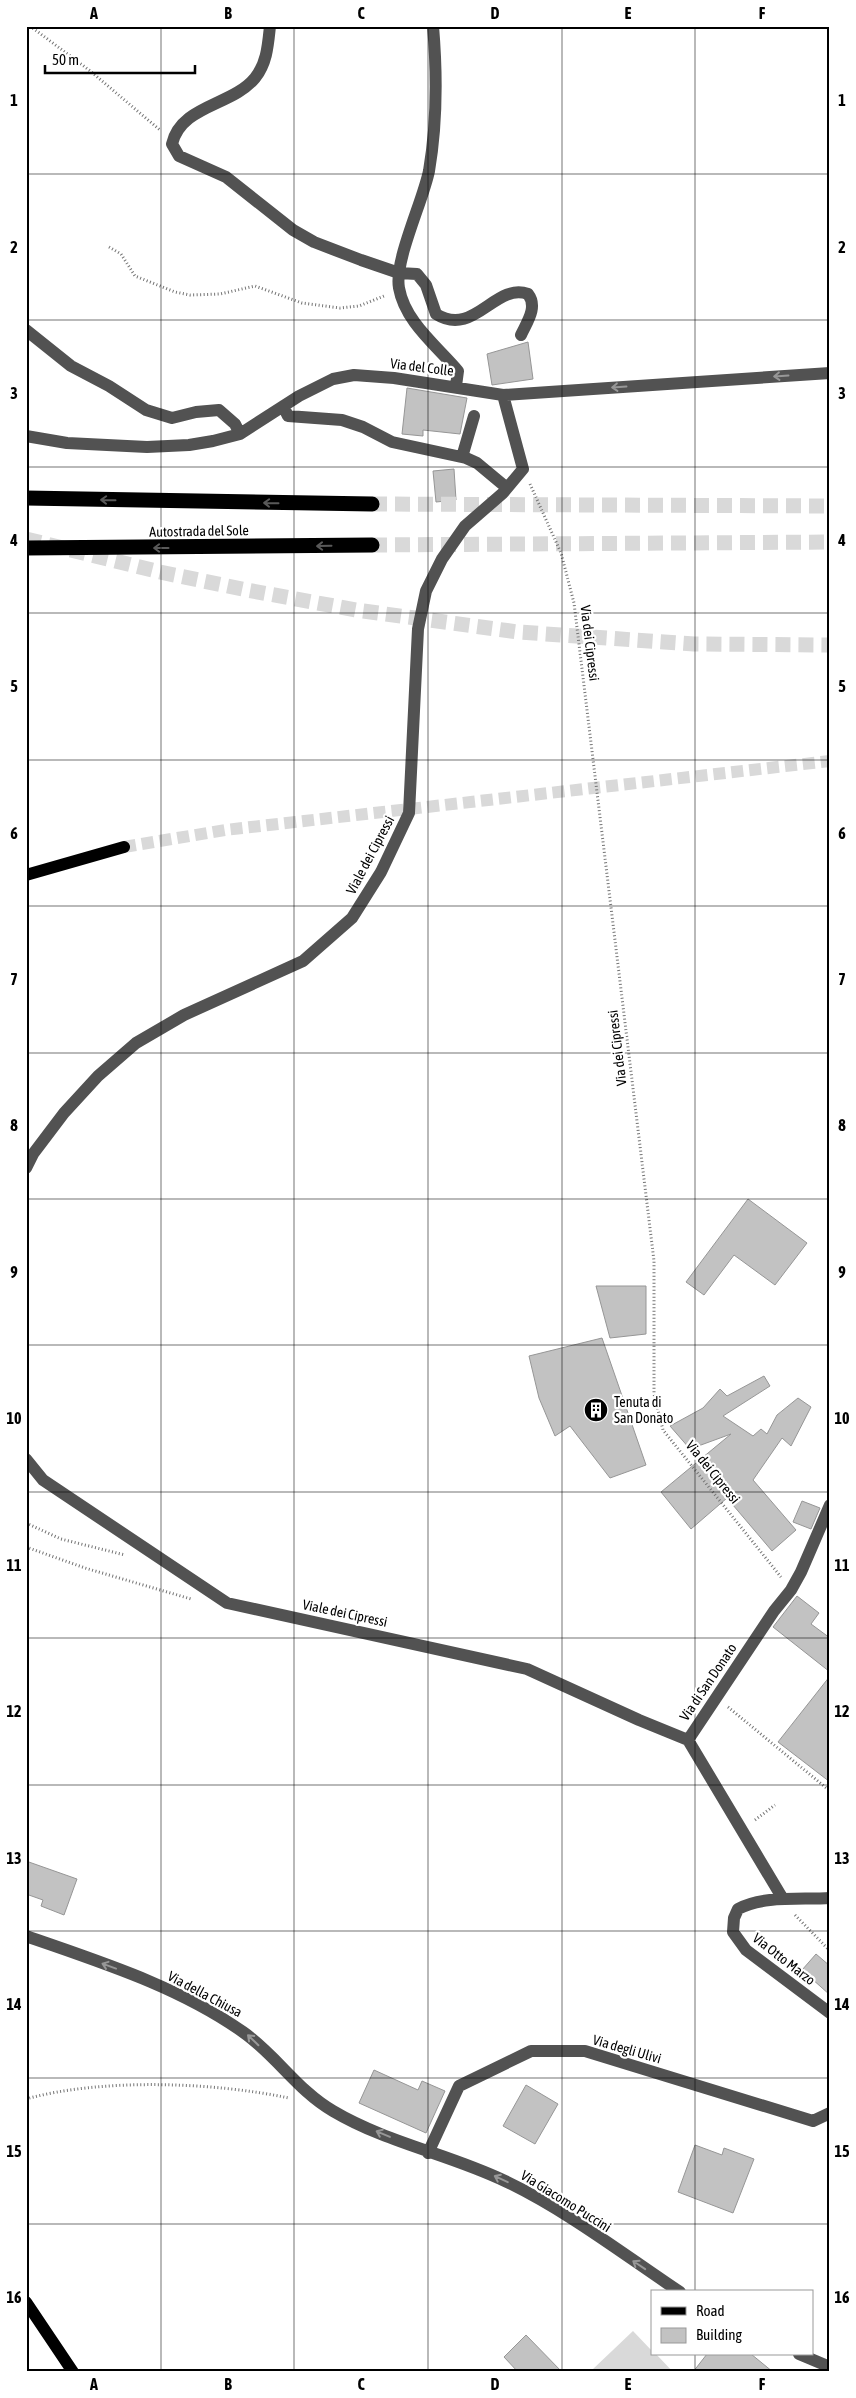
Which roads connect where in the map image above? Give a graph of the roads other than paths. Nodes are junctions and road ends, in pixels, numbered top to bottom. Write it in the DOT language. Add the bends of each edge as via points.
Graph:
graph roads {
  1 [pos="270,26"];
  2 [pos="433,26"];
  3 [pos="399,272"];
  4 [pos="26,330"];
  5 [pos="521,335"];
  6 [pos="830,373"];
  7 [pos="456,386"];
  8 [pos="503,395"];
  9 [pos="283,406"];
  10 [pos="474,416"];
  11 [pos="240,434"];
  12 [pos="26,436"];
  13 [pos="462,457"];
  14 [pos="507,488"];
  15 [pos="26,498"];
  16 [pos="372,504"];
  17 [pos="372,545"];
  18 [pos="26,548"];
  19 [pos="124,847"];
  20 [pos="26,875"];
  21 [pos="26,1168"];
  22 [pos="26,1459"];
  23 [pos="830,1504"];
  24 [pos="688,1740"];
  25 [pos="830,1898"];
  26 [pos="783,1899"];
  27 [pos="26,1936"];
  28 [pos="830,2013"];
  29 [pos="830,2113"];
  30 [pos="428,2153"];
  31 [pos="677,2290"];
  32 [pos="26,2302"];
  33 [pos="804,2356"];
  34 [pos="830,2367"];
  35 [pos="73,2372"];
  1 -- 3 [label="street" via="268,50 255,78 245,88 185,120 174,132 172,144 179,156 226,176 293,230 314,242"];
  2 -- 3 [label="street" via="437,71 428,171"];
  3 -- 5 [label="street" via="417,274 422,278 432,307 444,319 467,319 506,296 516,292 528,294 533,302"];
  3 -- 7 [label="street" via="406,310 458,371"];
  4 -- 11 [label="street" via="71,366 146,410 172,418 219,410 235,424"];
  6 -- 8 [label="street, Via del Colle, one-way"];
  7 -- 8 [label="street, Via del Colle"];
  7 -- 9 [label="street, Via del Colle" via="394,378 333,378"];
  8 -- 14 [label="street, Viale dei Cipressi" via="523,469"];
  9 -- 11 [label="street, Via del Colle"];
  9 -- 13 [label="street" via="288,416 342,420 392,442"];
  10 -- 13 [label="street"];
  11 -- 12 [label="street, Via del Colle" via="189,445 148,447"];
  13 -- 14 [label="street" via="476,463"];
  14 -- 21 [label="street, Viale dei Cipressi" via="466,526 442,558 426,591 418,629 409,813 381,872 352,918 303,961 184,1014 136,1043 98,1076 64,1113"];
  16 -- 15 [label="highway, Autostrada del Sole, one-way"];
  17 -- 18 [label="highway, Autostrada del Sole, one-way"];
  19 -- 20 [label="main road"];
  22 -- 24 [label="street, Viale dei Cipressi" via="42,1480 226,1602 527,1669"];
  23 -- 24 [label="street, Via di San Donato" via="802,1572"];
  24 -- 26 [label="street, Via di San Donato"];
  25 -- 26 [label="street"];
  26 -- 28 [label="street, Via Otto Marzo" via="748,1904 738,1909 733,1932 746,1950"];
  30 -- 27 [label="street, Via della Chiusa, one-way" via="332,2111 245,2033 205,2008 114,1967"];
  29 -- 30 [label="street, Via degli Ulivi" via="813,2121 585,2051 531,2051 459,2086"];
  31 -- 30 [label="street, Via Giacomo Puccini, one-way" via="543,2202 474,2167"];
  32 -- 35 [label="main road"];
  33 -- 34 [label="street"];
}
